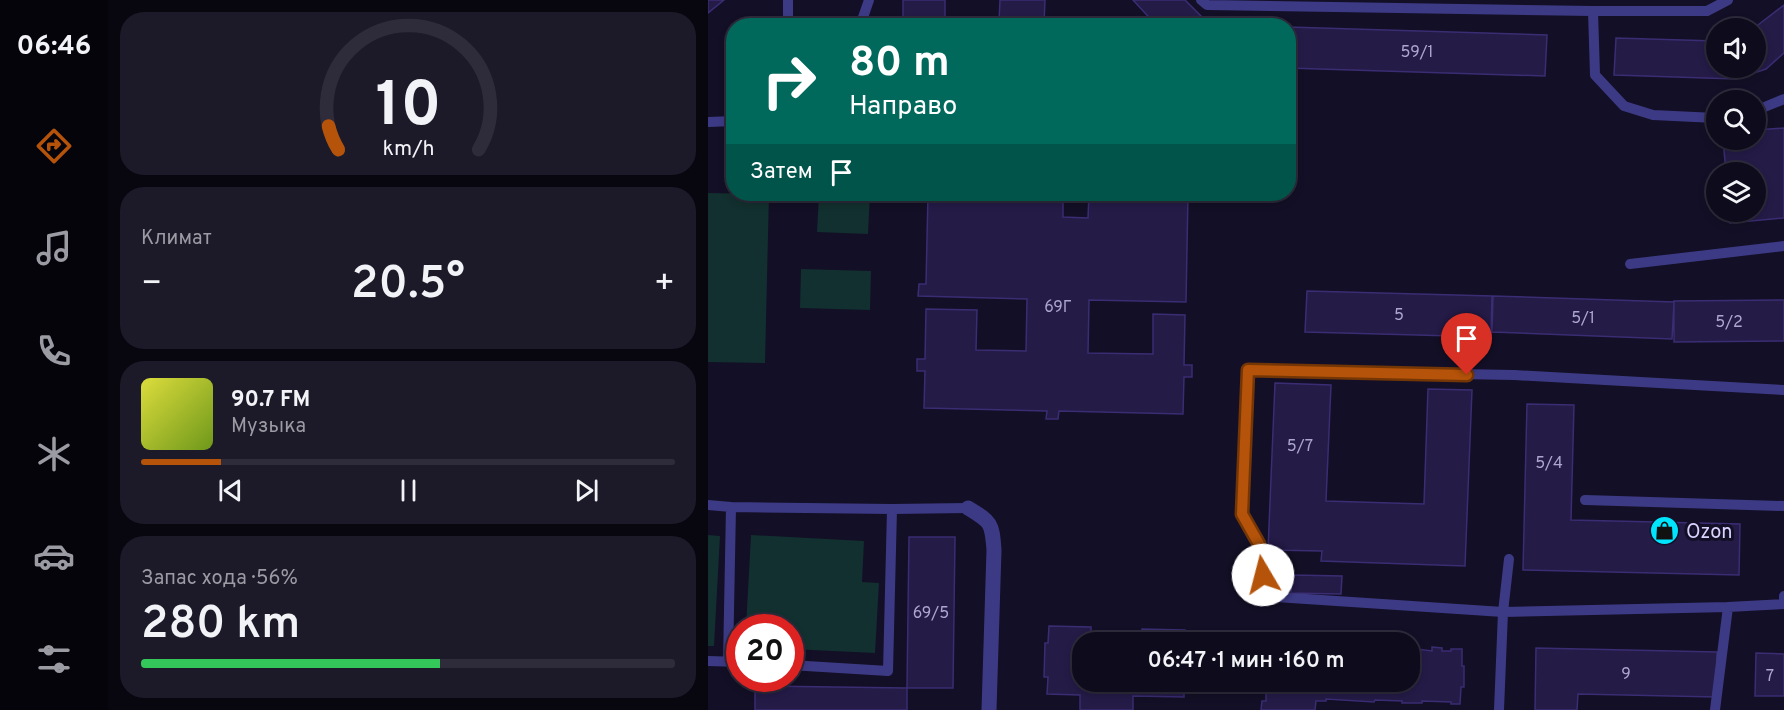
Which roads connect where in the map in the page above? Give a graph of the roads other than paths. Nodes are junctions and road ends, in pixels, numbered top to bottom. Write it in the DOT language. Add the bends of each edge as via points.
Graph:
graph roads {
  1 [pos="788,0"];
  2 [pos="870,0"];
  3 [pos="1201,0"];
  4 [pos="1728,0"];
  5 [pos="1571,5"];
  6 [pos="1593,11"];
  7 [pos="788,18"];
  8 [pos="863,18"];
  9 [pos="1784,99"];
  10 [pos="1766,106"];
  11 [pos="1706,118"];
  12 [pos="726,121"];
  13 [pos="708,122"];
  14 [pos="1784,246"];
  15 [pos="1630,264"];
  16 [pos="1784,390"];
  17 [pos="1585,500"];
  18 [pos="708,506"];
  19 [pos="1784,506"];
  20 [pos="731,507"];
  21 [pos="968,508"];
  22 [pos="892,509"];
  23 [pos="1509,559"];
  24 [pos="1784,596"];
  25 [pos="1728,607"];
  26 [pos="1503,612"];
  27 [pos="733,614"];
  28 [pos="708,661"];
  29 [pos="726,662"];
  30 [pos="804,666"];
  31 [pos="989,710"];
  32 [pos="1499,710"];
  33 [pos="1715,710"];
  1 -- 7 [label="lane"];
  2 -- 8 [label="lane"];
  3 -- 5 [label="lane" via="1207,5"];
  4 -- 6 [label="lane" via="1707,11"];
  5 -- 6 [label="lane"];
  6 -- 11 [label="lane" via="1595,75 1624,106 1653,115"];
  9 -- 10 [label="lane"];
  12 -- 13 [label="lane"];
  14 -- 15 [label="lane"];
  16 -- 26 [label="lane" via="1514,375 1248,370 1242,514 1259,544 1263,575 1276,597"];
  17 -- 19 [label="lane"];
  18 -- 20 [label="lane"];
  20 -- 22 [label="lane"];
  20 -- 27 [label="lane"];
  21 -- 22 [label="lane"];
  21 -- 31 [label="street" via="987,519 992,530"];
  22 -- 30 [label="lane" via="888,670"];
  23 -- 26 [label="lane"];
  24 -- 25 [label="lane" via="1784,604"];
  25 -- 26 [label="lane"];
  25 -- 33 [label="lane"];
  26 -- 32 [label="lane"];
  28 -- 29 [label="lane"];
}
